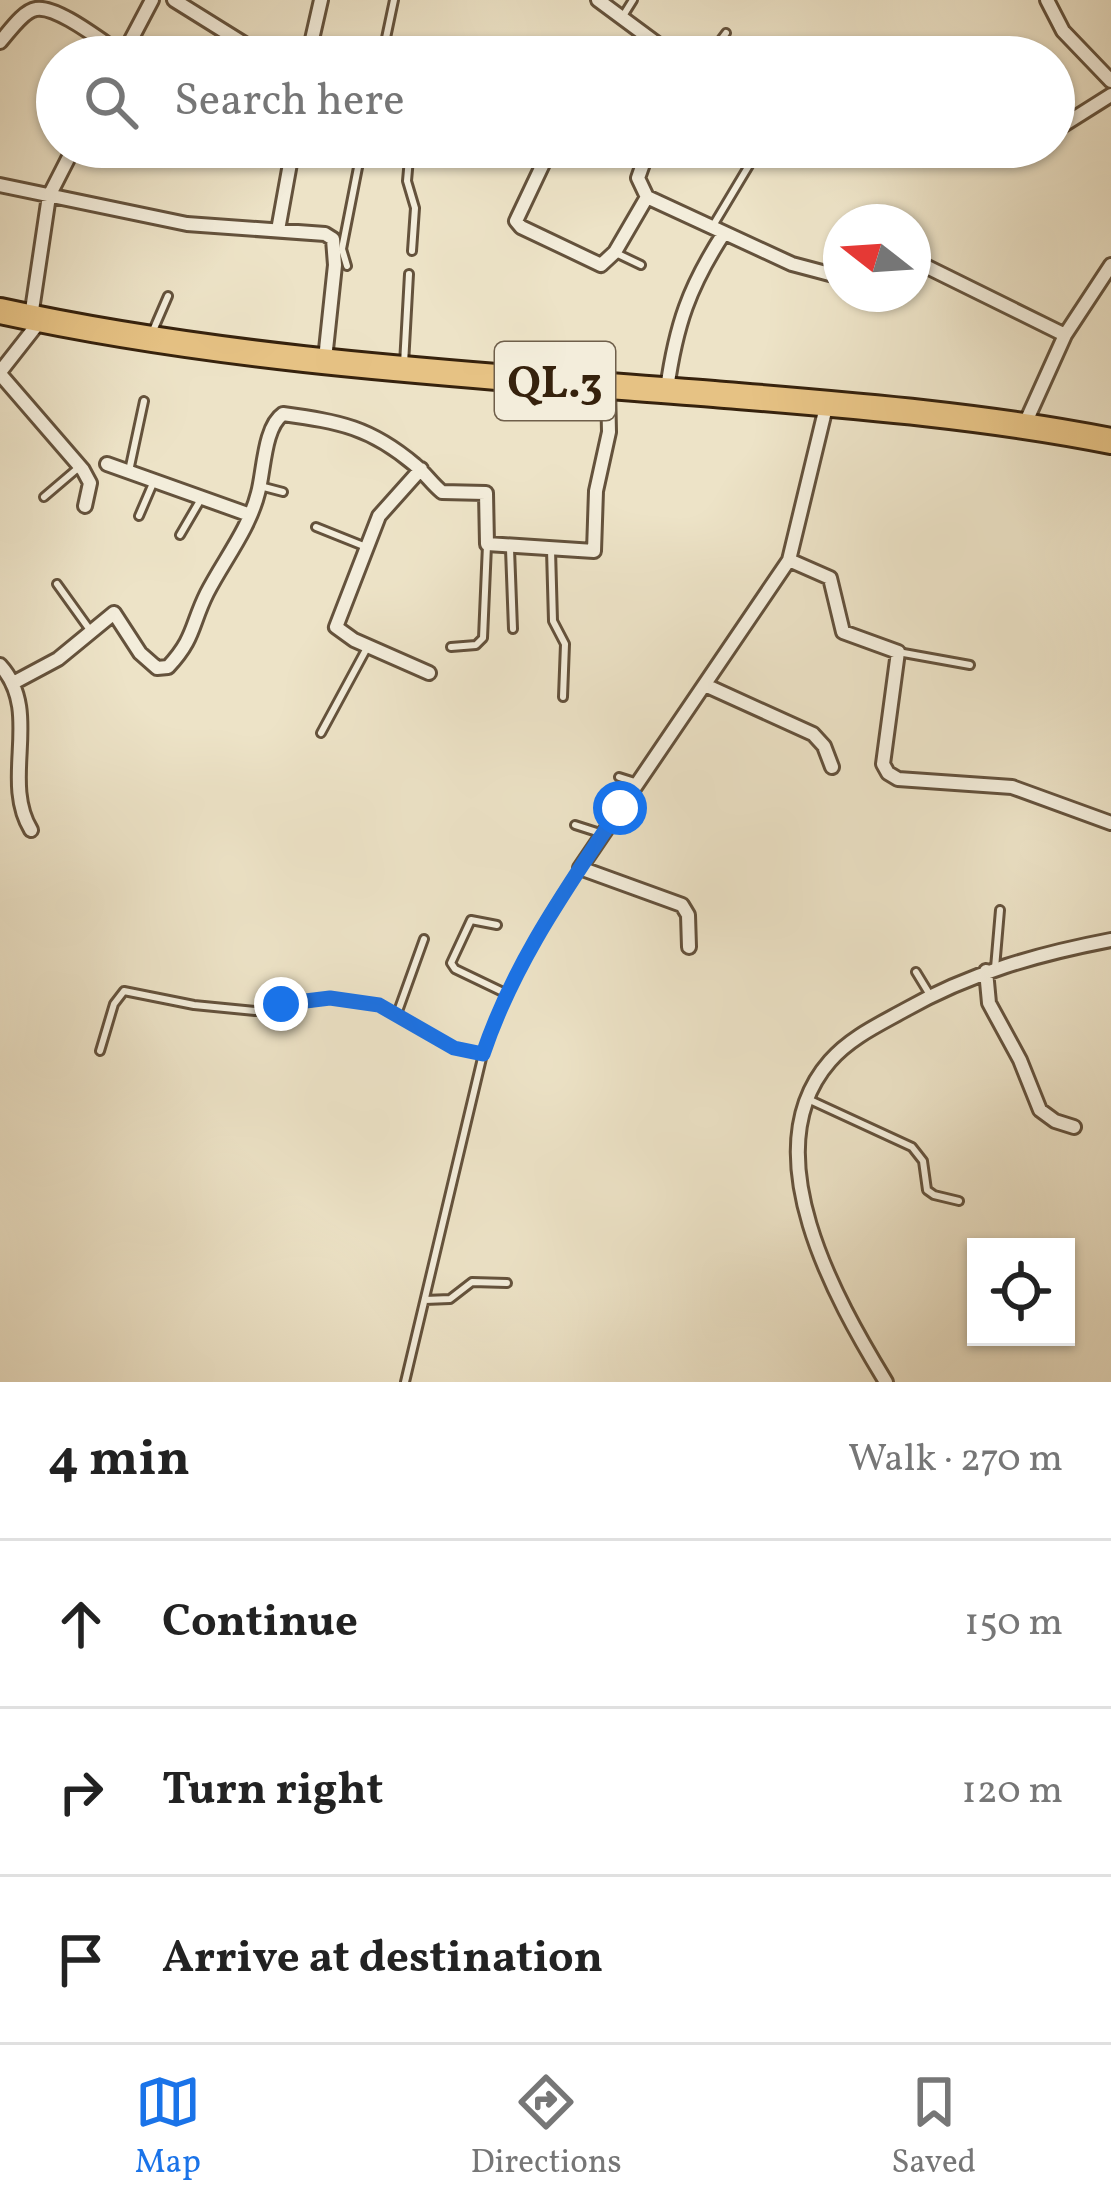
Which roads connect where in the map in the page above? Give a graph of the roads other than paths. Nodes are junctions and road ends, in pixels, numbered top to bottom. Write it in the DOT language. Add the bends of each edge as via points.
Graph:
graph roads {
  1 [pos="174,0"];
  2 [pos="321,0"];
  3 [pos="394,0"];
  4 [pos="598,0"];
  5 [pos="633,0"];
  6 [pos="1047,0"];
  7 [pos="147,2"];
  8 [pos="622,16"];
  9 [pos="726,33"];
  10 [pos="92,36"];
  11 [pos="131,36"];
  12 [pos="232,36"];
  13 [pos="313,36"];
  14 [pos="386,36"];
  15 [pos="648,36"];
  16 [pos="724,36"];
  17 [pos="1068,36"];
  18 [pos="0,42"];
  19 [pos="1075,43"];
  20 [pos="1111,81"];
  21 [pos="1111,95"];
  22 [pos="1075,118"];
  23 [pos="63,168"];
  24 [pos="289,168"];
  25 [pos="358,168"];
  26 [pos="408,168"];
  27 [pos="542,168"];
  28 [pos="642,168"];
  29 [pos="749,168"];
  30 [pos="0,185"];
  31 [pos="49,196"];
  32 [pos="646,197"];
  33 [pos="278,230"];
  34 [pos="718,230"];
  35 [pos="412,251"];
  36 [pos="615,252"];
  37 [pos="641,265"];
  38 [pos="1111,265"];
  39 [pos="347,266"];
  40 [pos="931,269"];
  41 [pos="823,272"];
  42 [pos="410,274"];
  43 [pos="168,296"];
  44 [pos="2,314"];
  45 [pos="36,319"];
  46 [pos="1065,335"];
  47 [pos="150,337"];
  48 [pos="325,359"];
  49 [pos="404,367"];
  50 [pos="0,373"];
  51 [pos="608,386"];
  52 [pos="667,390"];
  53 [pos="144,400"];
  54 [pos="827,403"];
  55 [pos="1024,425"];
  56 [pos="1111,441"];
  57 [pos="106,464"];
  58 [pos="80,466"];
  59 [pos="421,469"];
  60 [pos="129,471"];
  61 [pos="155,479"];
  62 [pos="260,485"];
  63 [pos="284,492"];
  64 [pos="44,497"];
  65 [pos="201,500"];
  66 [pos="85,506"];
  67 [pos="250,515"];
  68 [pos="139,516"];
  69 [pos="316,527"];
  70 [pos="180,535"];
  71 [pos="487,544"];
  72 [pos="510,546"];
  73 [pos="366,547"];
  74 [pos="551,550"];
  75 [pos="789,560"];
  76 [pos="57,584"];
  77 [pos="513,629"];
  78 [pos="90,631"];
  79 [pos="368,646"];
  80 [pos="451,647"];
  81 [pos="898,652"];
  82 [pos="0,665"];
  83 [pos="970,665"];
  84 [pos="429,673"];
  85 [pos="15,682"];
  86 [pos="705,685"];
  87 [pos="563,697"];
  88 [pos="321,733"];
  89 [pos="832,767"];
  90 [pos="619,777"];
  91 [pos="638,783"];
  92 [pos="1111,823"];
  93 [pos="575,825"];
  94 [pos="31,830"];
  95 [pos="603,834"];
  96 [pos="580,868"];
  97 [pos="1000,910"];
  98 [pos="497,925"];
  99 [pos="424,939"];
  100 [pos="1111,940"];
  101 [pos="689,947"];
  102 [pos="991,970"];
  103 [pos="916,972"];
  104 [pos="505,993"];
  105 [pos="931,996"];
  106 [pos="397,1014"];
  107 [pos="100,1051"];
  108 [pos="483,1054"];
  109 [pos="809,1100"];
  110 [pos="1074,1127"];
  111 [pos="959,1201"];
  112 [pos="507,1283"];
  113 [pos="425,1300"];
  114 [pos="405,1382"];
  115 [pos="886,1382"];
  1 -- 12 [label="street"];
  2 -- 13 [label="street"];
  3 -- 14 [label="lane"];
  4 -- 8 [label="street"];
  5 -- 8 [label="lane"];
  6 -- 17 [label="street"];
  7 -- 11 [label="street"];
  8 -- 15 [label="street"];
  9 -- 16 [label="lane"];
  10 -- 18 [label="street" via="40,8"];
  19 -- 20 [label="street"];
  21 -- 22 [label="street"];
  23 -- 31 [label="street"];
  24 -- 33 [label="street"];
  25 -- 39 [label="lane" via="342,249"];
  26 -- 35 [label="lane"];
  27 -- 36 [label="street" via="518,224 596,264"];
  28 -- 32 [label="street"];
  29 -- 34 [label="lane"];
  30 -- 31 [label="street"];
  31 -- 33 [label="street" via="187,224"];
  31 -- 45 [label="street"];
  32 -- 34 [label="street"];
  32 -- 36 [label="street"];
  33 -- 48 [label="street" via="333,239"];
  34 -- 41 [label="street"];
  34 -- 52 [label="street" via="682,311"];
  36 -- 37 [label="lane"];
  38 -- 46 [label="street"];
  40 -- 46 [label="street"];
  42 -- 49 [label="lane"];
  43 -- 47 [label="lane"];
  44 -- 45 [label="highway, QL.3"];
  45 -- 47 [label="highway, QL.3"];
  45 -- 50 [label="street"];
  46 -- 55 [label="street"];
  47 -- 48 [label="highway, QL.3"];
  48 -- 49 [label="highway, QL.3"];
  49 -- 51 [label="highway, QL.3"];
  50 -- 58 [label="street"];
  51 -- 52 [label="highway, QL.3"];
  51 -- 74 [label="street" via="596,545 589,554"];
  52 -- 54 [label="highway, QL.3"];
  53 -- 60 [label="lane"];
  54 -- 55 [label="highway, QL.3"];
  54 -- 75 [label="street"];
  55 -- 56 [label="highway, QL.3"];
  57 -- 60 [label="street"];
  58 -- 64 [label="lane"];
  58 -- 66 [label="street" via="90,483"];
  59 -- 62 [label="street" via="370,432 283,414 274,422"];
  59 -- 71 [label="street" via="442,492 486,493"];
  59 -- 73 [label="street" via="379,516"];
  60 -- 61 [label="street"];
  61 -- 65 [label="street"];
  61 -- 68 [label="lane"];
  62 -- 63 [label="lane"];
  62 -- 67 [label="street"];
  65 -- 67 [label="street"];
  65 -- 70 [label="lane"];
  67 -- 78 [label="street" via="190,641 168,667 140,653 114,613"];
  69 -- 73 [label="lane"];
  71 -- 72 [label="street"];
  71 -- 80 [label="lane" via="482,638"];
  72 -- 74 [label="street"];
  72 -- 77 [label="lane"];
  73 -- 79 [label="street" via="336,627"];
  74 -- 87 [label="lane" via="553,621 565,644"];
  75 -- 81 [label="street" via="830,578 843,632"];
  75 -- 86 [label="street"];
  76 -- 78 [label="lane"];
  78 -- 85 [label="street"];
  79 -- 84 [label="street"];
  79 -- 88 [label="lane"];
  81 -- 83 [label="lane"];
  81 -- 92 [label="street" via="888,773 1012,788"];
  82 -- 85 [label="street"];
  85 -- 94 [label="street" via="19,806"];
  86 -- 89 [label="street" via="813,734"];
  86 -- 91 [label="street"];
  90 -- 91 [label="lane"];
  91 -- 95 [label="street"];
  93 -- 95 [label="lane"];
  95 -- 96 [label="street"];
  96 -- 101 [label="street" via="682,904"];
  96 -- 104 [label="lane"];
  97 -- 102 [label="lane"];
  98 -- 104 [label="lane" via="470,920 451,963"];
  99 -- 106 [label="lane"];
  100 -- 102 [label="street"];
  102 -- 105 [label="street"];
  102 -- 110 [label="street" via="989,1003 1040,1110"];
  103 -- 105 [label="lane"];
  104 -- 108 [label="lane"];
  105 -- 109 [label="street" via="842,1048"];
  106 -- 107 [label="lane" via="330,998 255,1011 124,991"];
  106 -- 108 [label="lane" via="454,1048"];
  108 -- 113 [label="lane"];
  109 -- 111 [label="lane" via="912,1148 927,1190"];
  109 -- 115 [label="street" via="799,1146 808,1224"];
  112 -- 113 [label="lane" via="472,1282 450,1299"];
  113 -- 114 [label="lane"];
}
